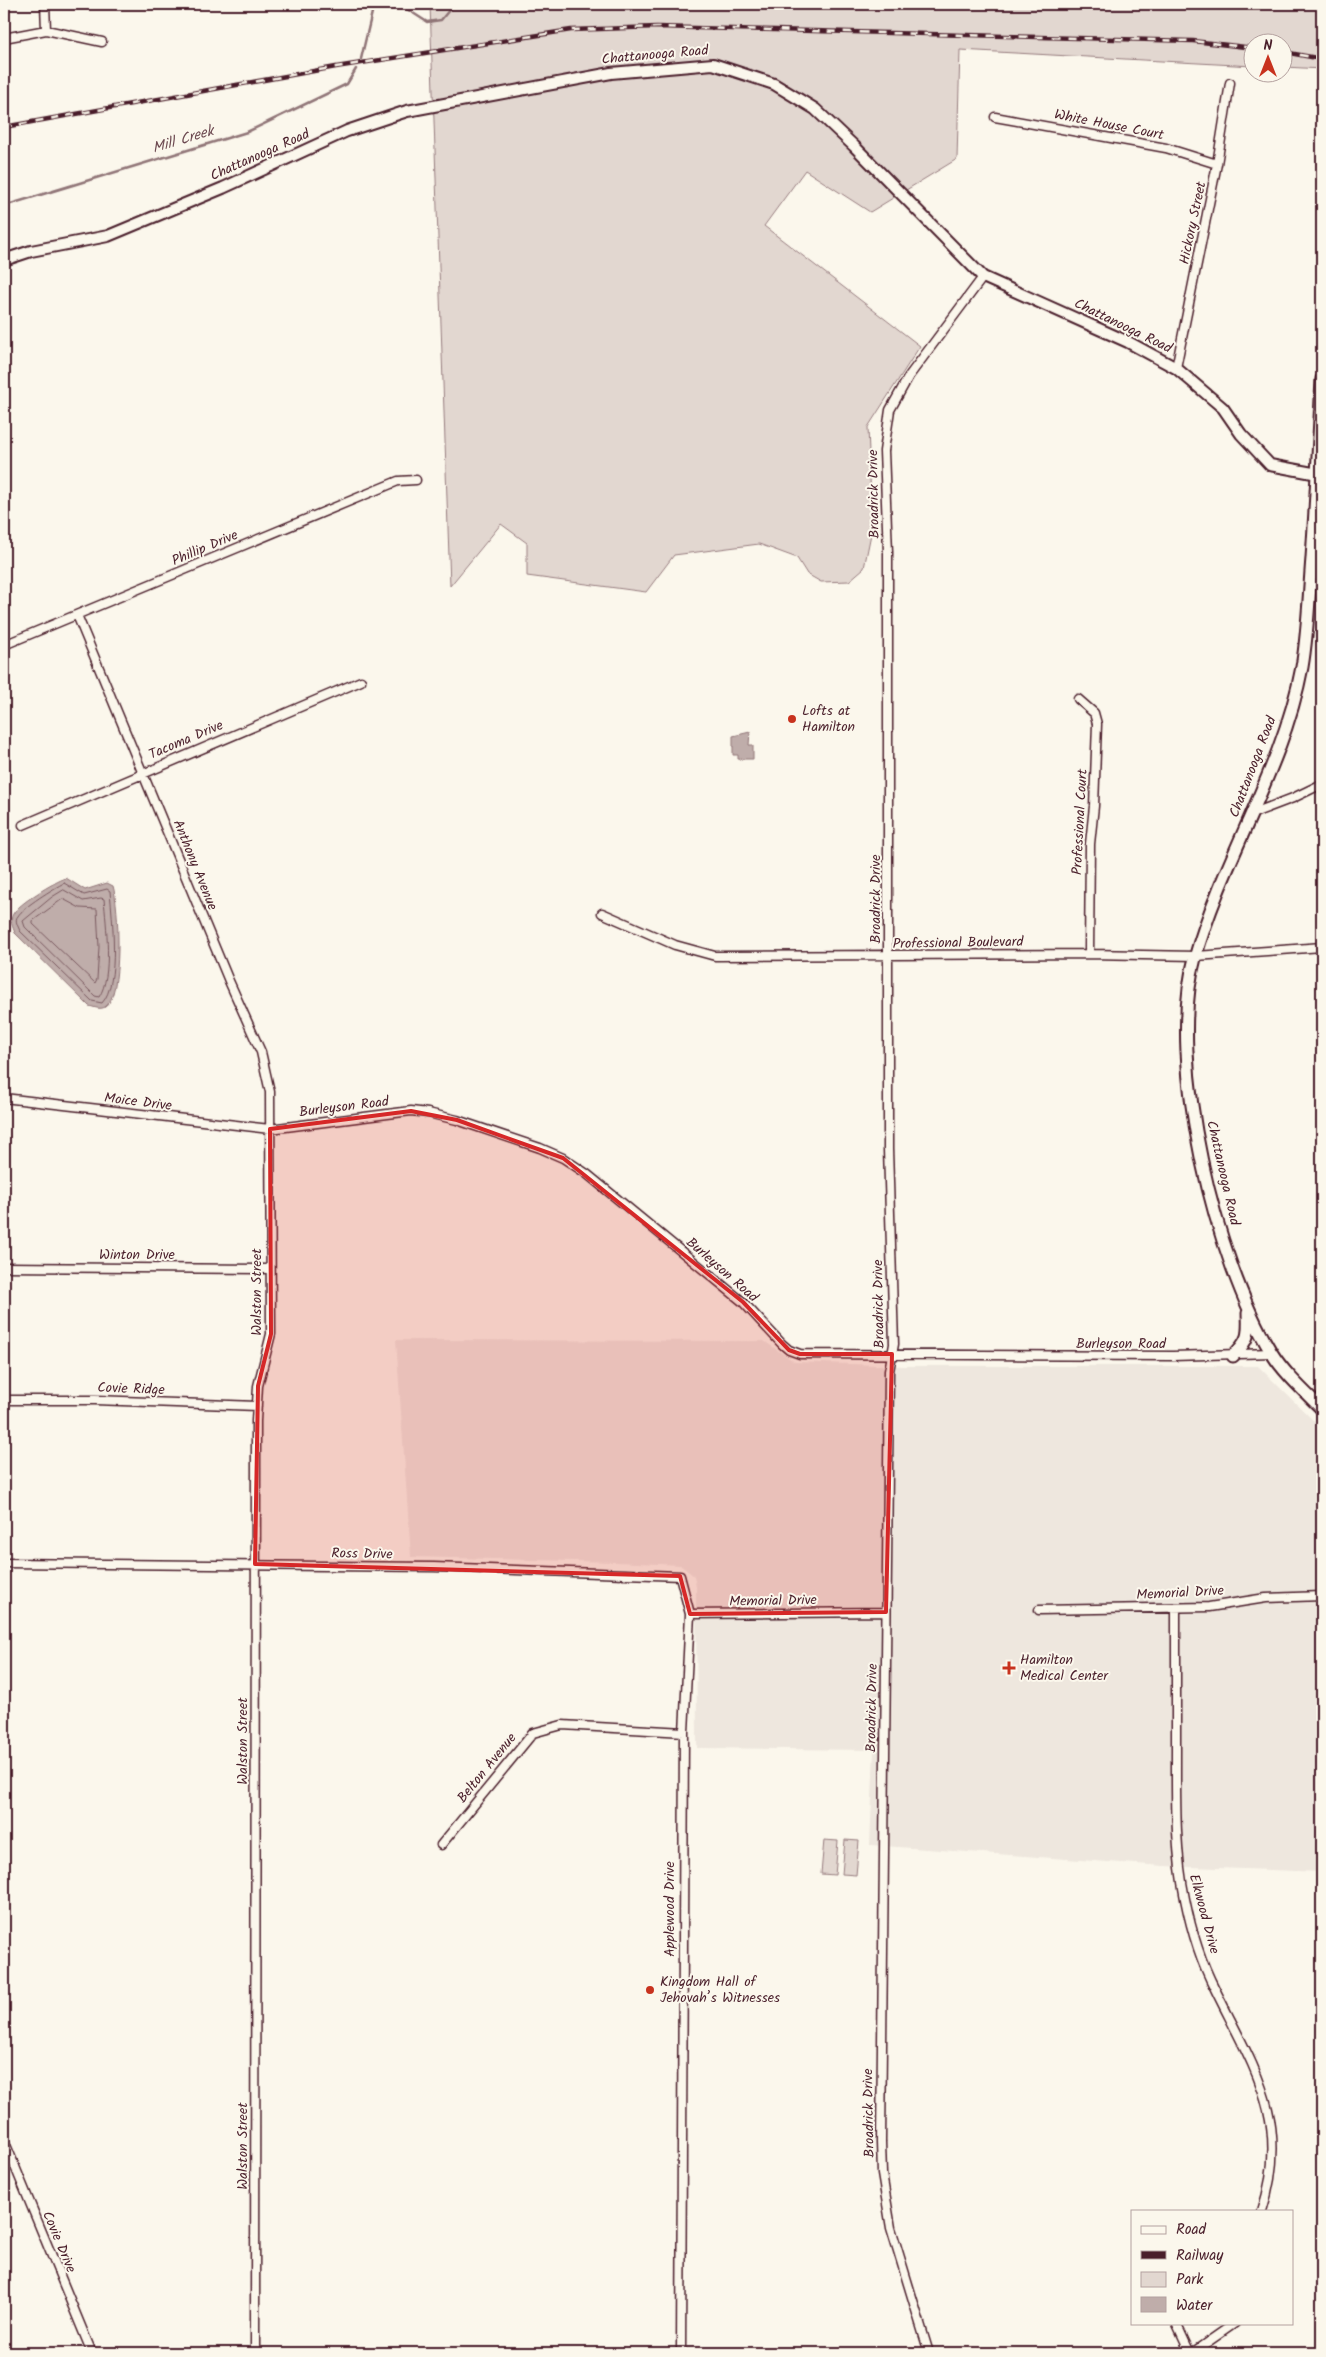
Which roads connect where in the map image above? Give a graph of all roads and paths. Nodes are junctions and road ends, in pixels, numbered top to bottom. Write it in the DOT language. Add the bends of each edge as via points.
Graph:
graph roads {
  1 [pos="45,4"];
  2 [pos="46,30"];
  3 [pos="4,38"];
  4 [pos="102,42"];
  5 [pos="1230,83"];
  6 [pos="995,117"];
  7 [pos="1218,164"];
  8 [pos="4,260"];
  9 [pos="983,277"];
  10 [pos="1176,368"];
  11 [pos="1322,379"];
  12 [pos="1318,474"];
  13 [pos="416,480"];
  14 [pos="77,615"];
  15 [pos="4,645"];
  16 [pos="361,681"];
  17 [pos="1078,699"];
  18 [pos="143,772"];
  19 [pos="1322,784"];
  20 [pos="1251,814"];
  21 [pos="23,825"];
  22 [pos="602,913"];
  23 [pos="1322,947"];
  24 [pos="1089,954"];
  25 [pos="1196,956"];
  26 [pos="889,957"];
  27 [pos="4,1098"];
  28 [pos="270,1129"];
  29 [pos="4,1267"];
  30 [pos="269,1268"];
  31 [pos="1248,1306"];
  32 [pos="1272,1353"];
  33 [pos="892,1354"];
  34 [pos="1233,1356"];
  35 [pos="4,1400"];
  36 [pos="257,1406"];
  37 [pos="1322,1409"];
  38 [pos="4,1563"];
  39 [pos="255,1564"];
  40 [pos="1322,1596"];
  41 [pos="1176,1608"];
  42 [pos="1039,1610"];
  43 [pos="886,1612"];
  44 [pos="690,1614"];
  45 [pos="684,1732"];
  46 [pos="440,1845"];
  47 [pos="4,2140"];
  48 [pos="1262,2210"];
  49 [pos="1178,2324"];
  50 [pos="1234,2324"];
  51 [pos="92,2353"];
  52 [pos="256,2353"];
  53 [pos="681,2353"];
  54 [pos="928,2353"];
  55 [pos="1191,2353"];
  1 -- 2 [label="street"];
  2 -- 3 [label="street"];
  2 -- 4 [label="street"];
  5 -- 7 [label="street, Hickory Street"];
  6 -- 7 [label="street, White House Court" via="1166,148"];
  7 -- 10 [label="street, Hickory Street"];
  8 -- 9 [label="street, Chattanooga Road" via="31,250 108,236 223,188 346,131 407,111 611,73 713,64 774,84 815,109"];
  9 -- 10 [label="street, Chattanooga Road" via="1128,342"];
  9 -- 26 [label="street, Broadrick Drive" via="909,376 890,410 884,451 888,552"];
  10 -- 12 [label="street, Chattanooga Road" via="1223,408 1241,434 1270,465"];
  11 -- 12 [label="main road"];
  12 -- 20 [label="main road, Chattanooga Road" via="1302,666 1284,734"];
  13 -- 14 [label="street, Phillip Drive" via="398,481"];
  14 -- 15 [label="street, Phillip Drive"];
  14 -- 18 [label="street, Anthony Avenue"];
  16 -- 18 [label="street, Tacoma Drive"];
  17 -- 24 [label="street, Professional Court" via="1094,713 1097,724 1090,844"];
  18 -- 21 [label="street, Tacoma Drive"];
  18 -- 28 [label="street, Anthony Avenue" via="261,1052 270,1092"];
  19 -- 20 [label="street"];
  20 -- 25 [label="main road, Chattanooga Road" via="1217,894"];
  22 -- 26 [label="street, Professional Boulevard" via="675,945 715,956"];
  23 -- 25 [label="street, Professional Boulevard"];
  24 -- 25 [label="street, Professional Boulevard"];
  24 -- 26 [label="street, Professional Boulevard"];
  25 -- 31 [label="main road, Chattanooga Road" via="1191,975 1187,1044 1192,1104 1223,1241"];
  26 -- 33 [label="street, Broadrick Drive"];
  27 -- 28 [label="street, Moice Drive"];
  28 -- 30 [label="street, Walston Street"];
  28 -- 33 [label="street, Burleyson Road" via="411,1111 444,1116 540,1148 587,1174 743,1302 789,1350 800,1354"];
  29 -- 30 [label="street, Winton Drive"];
  30 -- 36 [label="street, Walston Street" via="271,1334 258,1386"];
  31 -- 32 [label="main road, Chattanooga Road"];
  31 -- 34 [label="main road" via="1249,1333 1244,1345"];
  32 -- 34 [label="street, Burleyson Road"];
  32 -- 37 [label="main road, Chattanooga Road"];
  33 -- 34 [label="street, Burleyson Road"];
  33 -- 43 [label="street, Broadrick Drive" via="889,1371"];
  35 -- 36 [label="street, Covie Ridge"];
  36 -- 39 [label="street, Walston Street"];
  38 -- 39 [label="street, Ross Drive"];
  39 -- 44 [label="street, Ross Drive" via="680,1576"];
  39 -- 52 [label="street, Walston Street"];
  40 -- 41 [label="street, Memorial Drive" via="1266,1598"];
  41 -- 42 [label="street, Memorial Drive"];
  41 -- 48 [label="street, Elkwood Drive" via="1178,1856 1195,1938 1214,1987 1250,2056 1270,2116 1273,2162"];
  43 -- 44 [label="street, Memorial Drive"];
  43 -- 54 [label="street, Broadrick Drive" via="880,2101 882,2174 891,2228"];
  44 -- 45 [label="street, Applewood Drive"];
  45 -- 46 [label="street, Belton Avenue" via="562,1725 533,1733"];
  45 -- 53 [label="street, Applewood Drive"];
  47 -- 51 [label="street, Covie Drive"];
  49 -- 55 [label="street"];
  50 -- 55 [label="street"];
}
